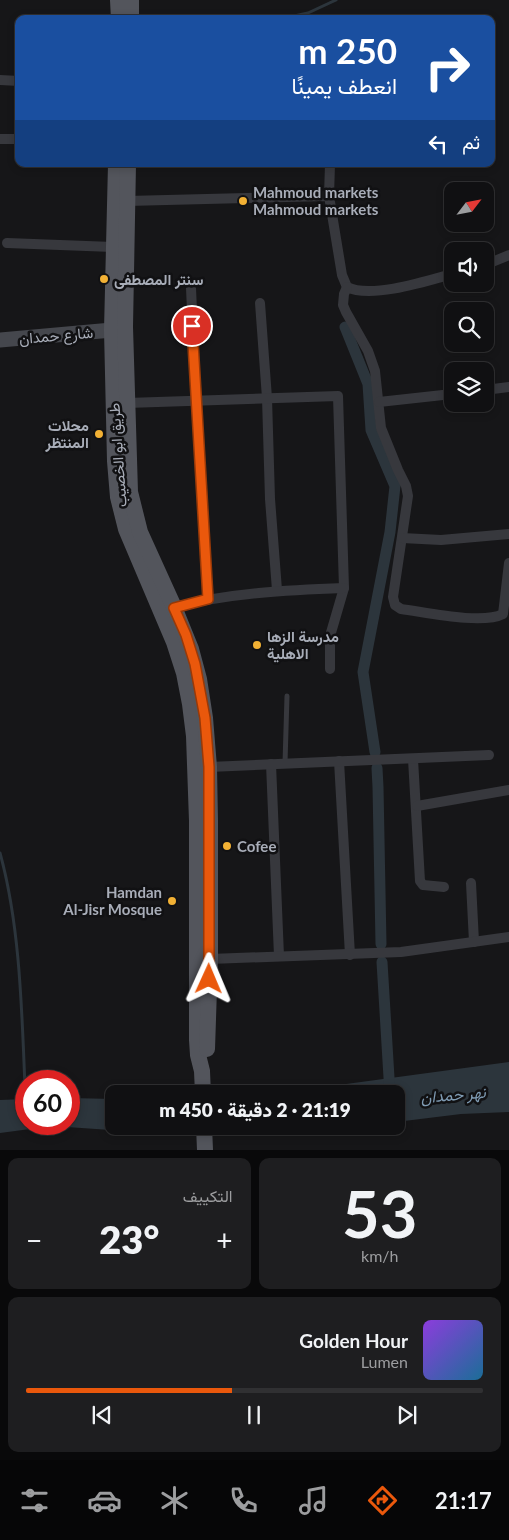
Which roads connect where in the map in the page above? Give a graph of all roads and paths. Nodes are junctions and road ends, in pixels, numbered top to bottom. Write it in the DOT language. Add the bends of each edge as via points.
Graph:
graph roads {
  1 [pos="118,0"];
  2 [pos="131,0"];
  3 [pos="118,15"];
  4 [pos="131,15"];
  5 [pos="0,80"];
  6 [pos="15,81"];
  7 [pos="0,139"];
  8 [pos="15,139"];
  9 [pos="116,167"];
  10 [pos="128,167"];
  11 [pos="330,167"];
  12 [pos="329,196"];
  13 [pos="127,201"];
  14 [pos="7,243"];
  15 [pos="113,247"];
  16 [pos="509,255"];
  17 [pos="494,262"];
  18 [pos="444,276"];
  19 [pos="347,286"];
  20 [pos="191,288"];
  21 [pos="260,303"];
  22 [pos="112,330"];
  23 [pos="0,340"];
  24 [pos="509,387"];
  25 [pos="494,389"];
  26 [pos="444,395"];
  27 [pos="268,398"];
  28 [pos="196,400"];
  29 [pos="379,402"];
  30 [pos="127,403"];
  31 [pos="509,534"];
  32 [pos="402,538"];
  33 [pos="509,563"];
  34 [pos="344,588"];
  35 [pos="277,590"];
  36 [pos="208,599"];
  37 [pos="174,608"];
  38 [pos="330,669"];
  39 [pos="287,696"];
  40 [pos="488,754"];
  41 [pos="413,759"];
  42 [pos="339,761"];
  43 [pos="285,763"];
  44 [pos="271,764"];
  45 [pos="209,767"];
  46 [pos="509,790"];
  47 [pos="417,806"];
  48 [pos="203,821"];
  49 [pos="471,883"];
  50 [pos="444,887"];
  51 [pos="509,937"];
  52 [pos="474,942"];
  53 [pos="350,955"];
  54 [pos="279,956"];
  55 [pos="210,960"];
  56 [pos="202,1071"];
  57 [pos="203,1085"];
  58 [pos="204,1135"];
  59 [pos="205,1150"];
  1 -- 3 [label="main road"];
  2 -- 4 [label="main road"];
  5 -- 6 [label="street"];
  7 -- 8 [label="street"];
  9 -- 15 [label="main road, طريق ابو الخصيب"];
  10 -- 13 [label="main road, طريق ابو الخصيب"];
  11 -- 12 [label="street"];
  12 -- 13 [label="street"];
  12 -- 19 [label="street" via="342,275"];
  13 -- 30 [label="main road, طريق ابو الخصيب"];
  14 -- 15 [label="street"];
  15 -- 22 [label="main road, طريق ابو الخصيب"];
  16 -- 17 [label="street"];
  18 -- 19 [label="street" via="393,289 357,291"];
  19 -- 29 [label="street" via="343,304 368,351 375,371"];
  20 -- 28 [label="street"];
  21 -- 27 [label="street"];
  22 -- 23 [label="main road, شارع حمدان"];
  22 -- 48 [label="main road, طريق ابو الخصيب" via="115,462 121,514 169,627 184,673"];
  24 -- 25 [label="street"];
  26 -- 29 [label="street"];
  27 -- 28 [label="street"];
  27 -- 34 [label="street" via="338,396"];
  27 -- 35 [label="street" via="270,500"];
  28 -- 30 [label="street"];
  28 -- 36 [label="street"];
  29 -- 32 [label="street" via="381,428 408,496"];
  30 -- 37 [label="main road, طريق ابو الخصيب" via="128,478 132,506 140,532"];
  31 -- 32 [label="street" via="441,540"];
  32 -- 33 [label="street" via="393,597 394,605 401,608 465,618 498,617 503,614"];
  34 -- 35 [label="street"];
  34 -- 38 [label="street" via="330,636"];
  35 -- 36 [label="street"];
  36 -- 37 [label="street"];
  37 -- 45 [label="main road, طريق ابو الخصيب" via="199,679"];
  39 -- 43 [label="lane"];
  40 -- 41 [label="street"];
  41 -- 42 [label="street"];
  41 -- 47 [label="street"];
  42 -- 43 [label="street"];
  42 -- 53 [label="street"];
  43 -- 44 [label="street"];
  44 -- 45 [label="street"];
  44 -- 54 [label="street"];
  45 -- 48 [label="main road, طريق ابو الخصيب"];
  46 -- 47 [label="street"];
  47 -- 50 [label="street" via="420,881 423,885"];
  48 -- 55 [label="main road, طريق ابو الخصيب"];
  48 -- 56 [label="main road, طريق ابو الخصيب" via="197,1040"];
  49 -- 52 [label="street"];
  51 -- 52 [label="street"];
  52 -- 53 [label="street"];
  53 -- 54 [label="street"];
  54 -- 55 [label="street"];
  55 -- 56 [label="main road, طريق ابو الخصيب" via="208,1039"];
  56 -- 57 [label="main road"];
  58 -- 59 [label="main road"];
}
